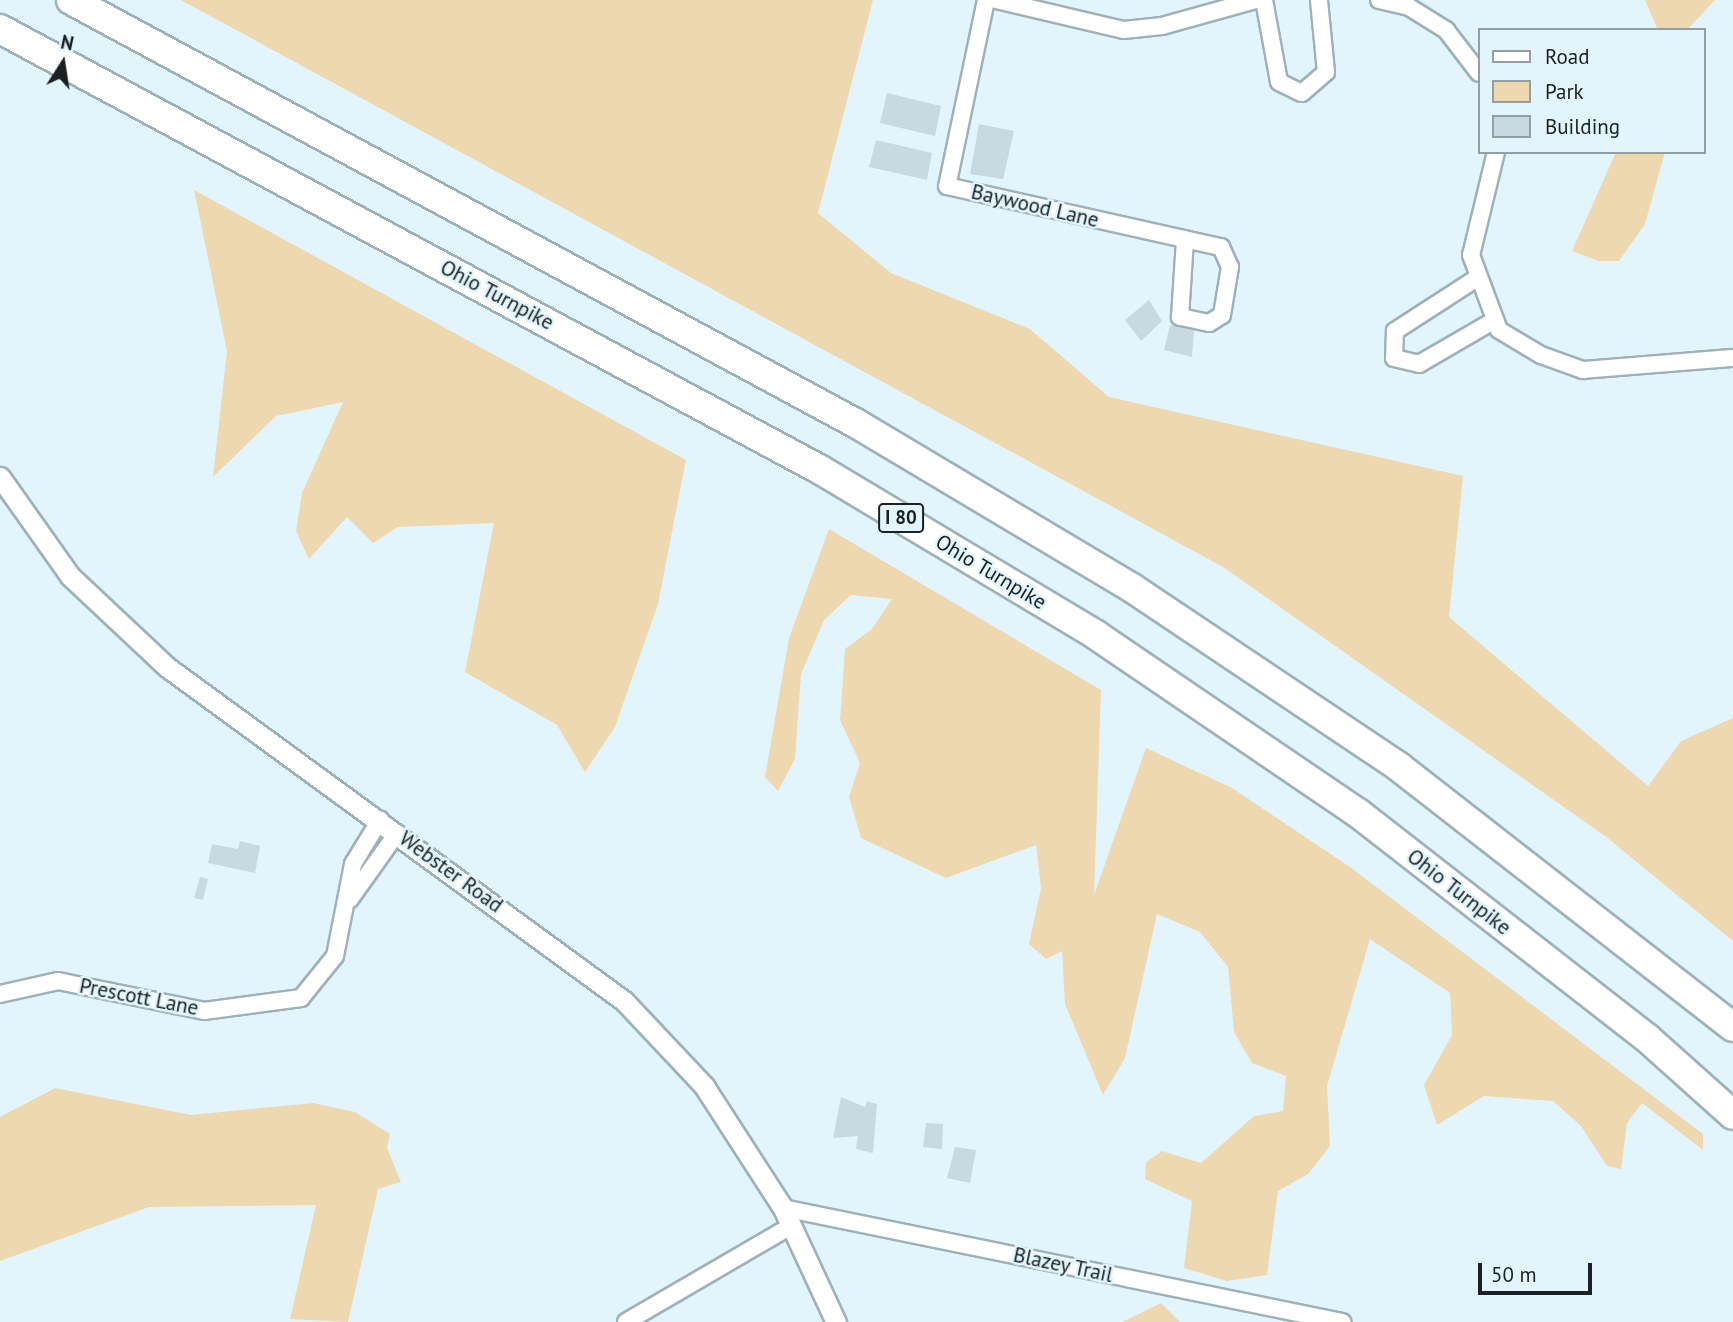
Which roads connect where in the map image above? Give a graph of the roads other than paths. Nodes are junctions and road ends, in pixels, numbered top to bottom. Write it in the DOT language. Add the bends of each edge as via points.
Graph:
graph roads {
  1 [pos="72,0"];
  2 [pos="986,0"];
  3 [pos="996,0"];
  4 [pos="1256,0"];
  5 [pos="1264,0"];
  6 [pos="1320,0"];
  7 [pos="1379,0"];
  8 [pos="0,29"];
  9 [pos="1474,54"];
  10 [pos="1495,154"];
  11 [pos="1185,239"];
  12 [pos="1477,278"];
  13 [pos="1495,320"];
  14 [pos="1733,358"];
  15 [pos="0,477"];
  16 [pos="380,820"];
  17 [pos="397,833"];
  18 [pos="346,907"];
  19 [pos="0,994"];
  20 [pos="1733,1027"];
  21 [pos="1733,1115"];
  22 [pos="787,1217"];
  23 [pos="626,1322"];
  24 [pos="836,1322"];
  25 [pos="1342,1322"];
  1 -- 20 [label="highway" via="857,424 1132,588 1399,767"];
  2 -- 11 [label="street, Baywood Lane" via="947,186"];
  3 -- 4 [label="street" via="1124,30 1162,26"];
  5 -- 6 [label="street" via="1279,82 1302,93 1326,72"];
  7 -- 9 [label="street" via="1409,7"];
  8 -- 21 [label="highway, Ohio Turnpike / I 80" via="819,469 1096,635 1358,813 1647,1038"];
  10 -- 12 [label="street" via="1473,228"];
  11 -- 11 [label="street, Baywood Lane" via="1180,317 1209,323 1223,315 1230,267 1221,247"];
  12 -- 13 [label="street"];
  12 -- 13 [label="street" via="1395,331 1394,358 1419,364"];
  13 -- 14 [label="street" via="1499,330 1541,355 1583,370"];
  15 -- 16 [label="street, Webster Road" via="89,597 167,667"];
  16 -- 17 [label="street, Webster Road"];
  16 -- 18 [label="street, Prescott Lane" via="353,864"];
  17 -- 18 [label="street, Prescott Lane"];
  17 -- 22 [label="street, Webster Road" via="624,1000 704,1086"];
  18 -- 19 [label="street, Prescott Lane" via="335,956 301,998 204,1011 58,981"];
  22 -- 23 [label="street"];
  22 -- 24 [label="street, Webster Road"];
  22 -- 25 [label="street, Blazey Trail"];
}
